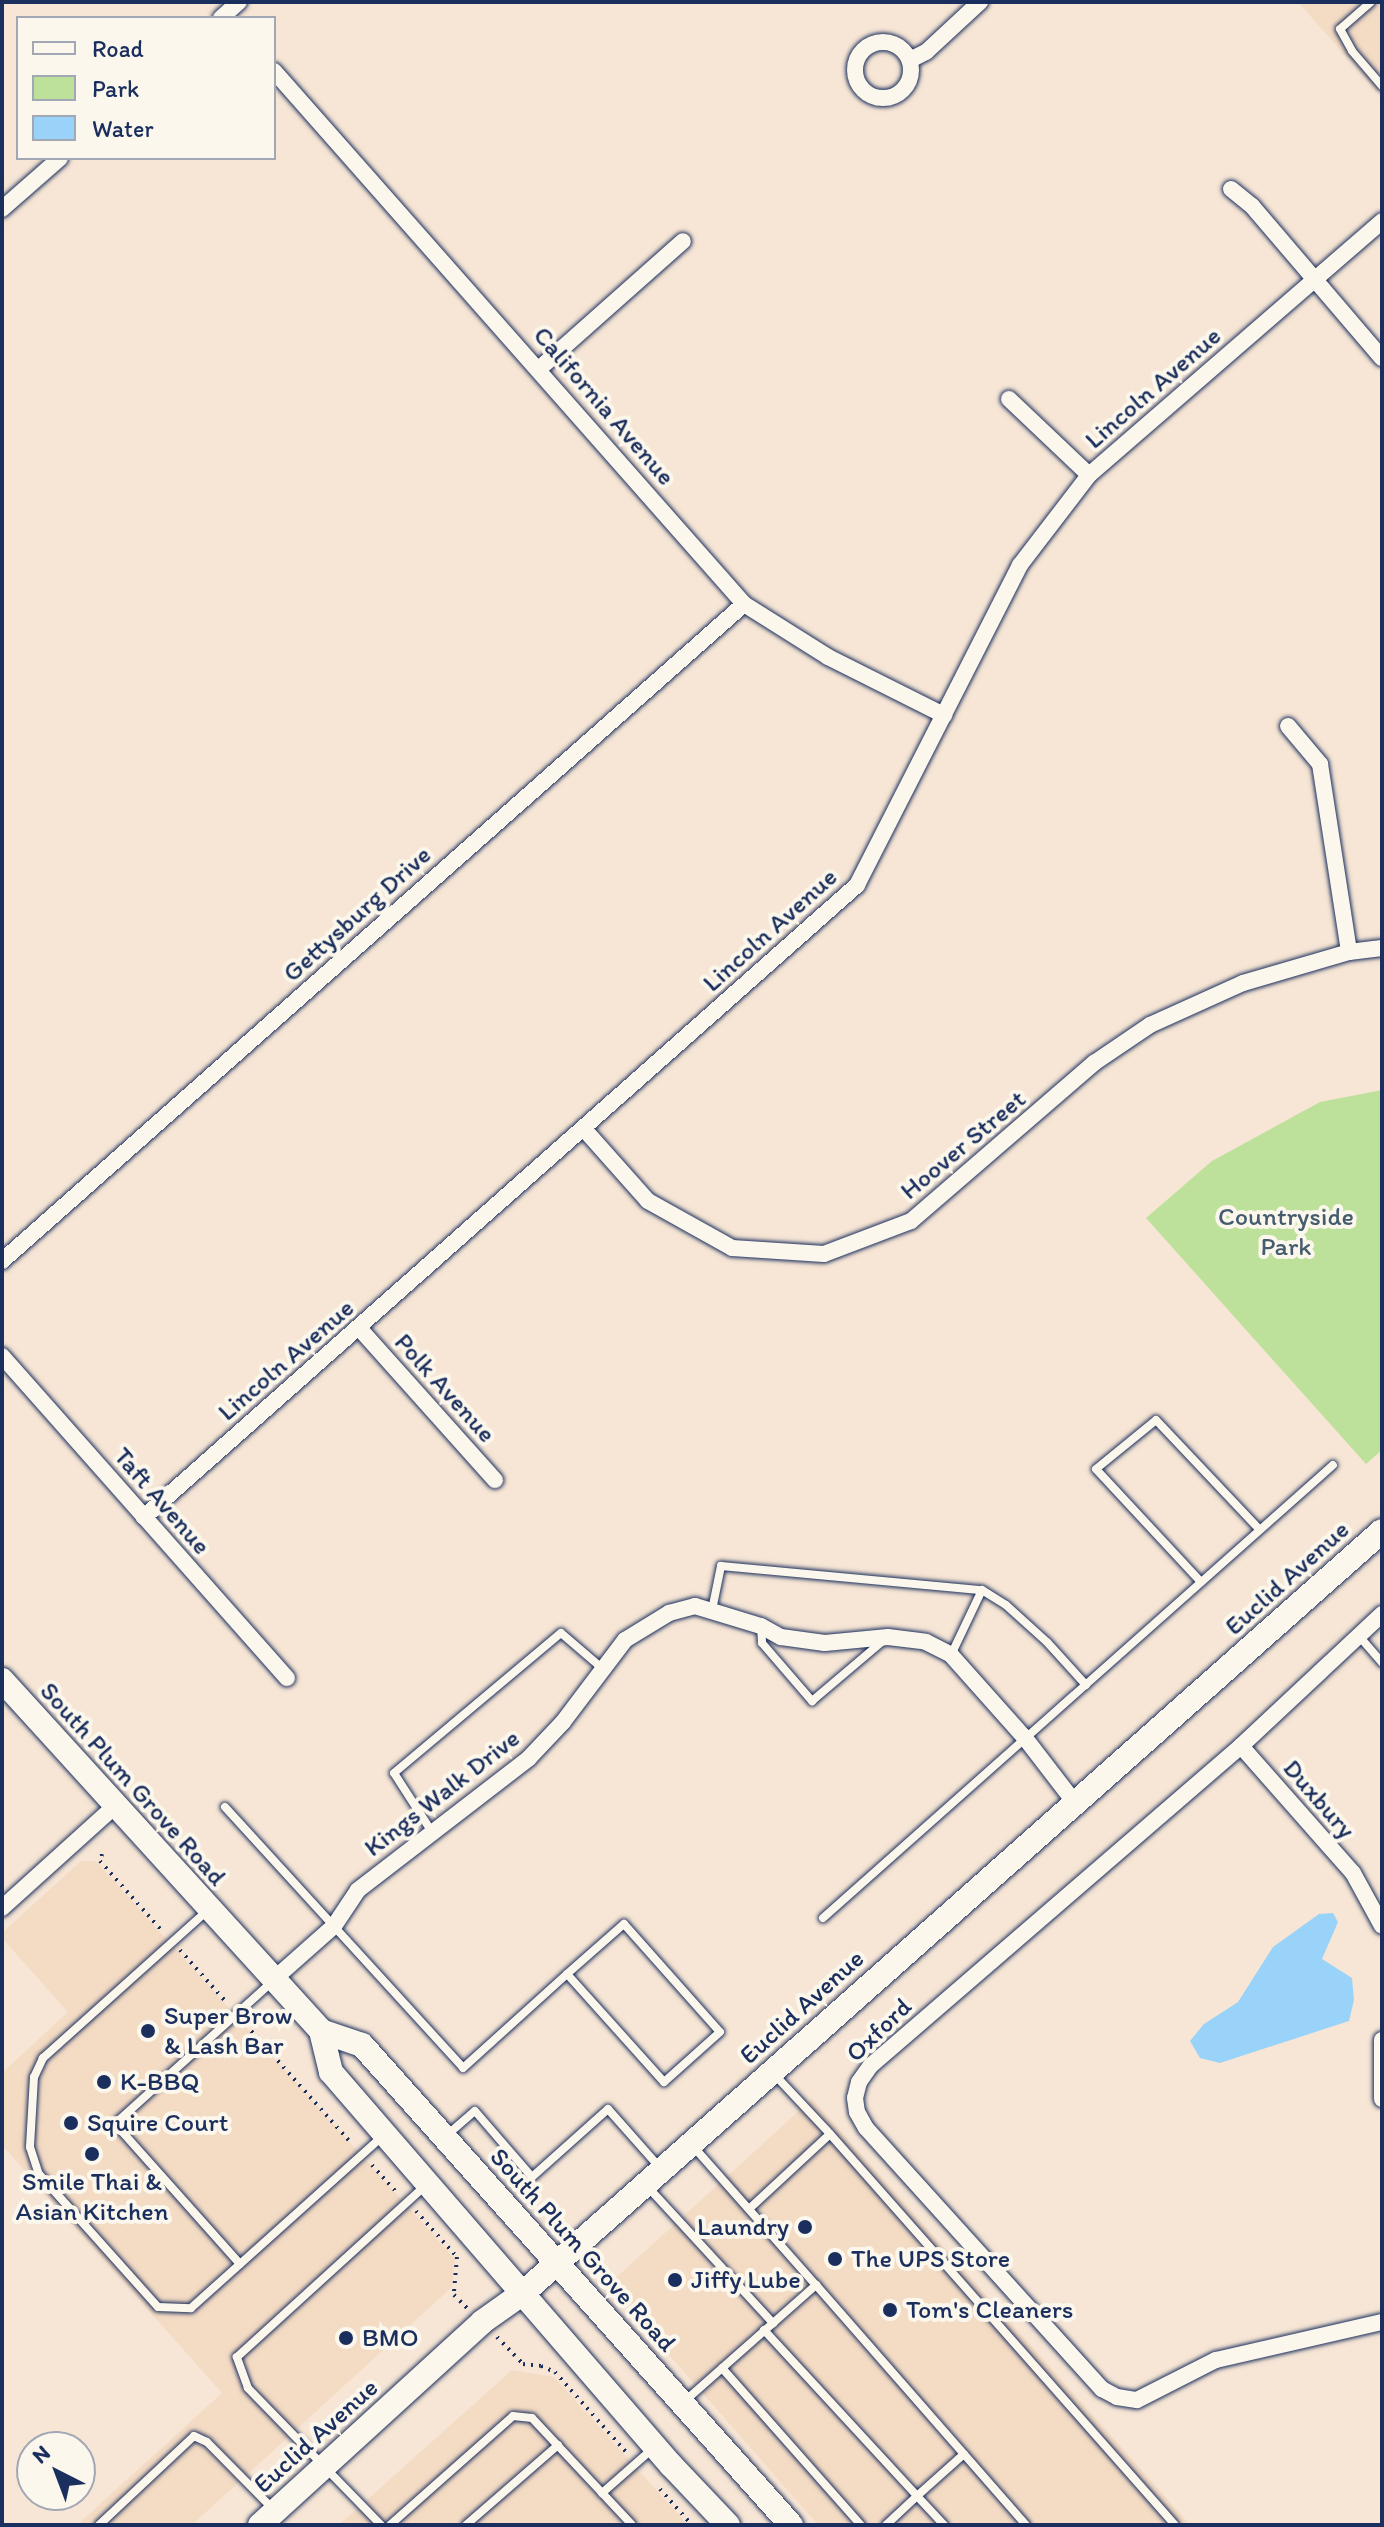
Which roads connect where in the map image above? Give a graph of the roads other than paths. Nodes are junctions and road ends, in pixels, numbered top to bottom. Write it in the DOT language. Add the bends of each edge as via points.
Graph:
graph roads {
  1 [pos="980,2"];
  2 [pos="1371,2"];
  3 [pos="910,60"];
  4 [pos="276,73"];
  5 [pos="1382,86"];
  6 [pos="58,160"];
  7 [pos="1231,189"];
  8 [pos="2,209"];
  9 [pos="1382,221"];
  10 [pos="683,241"];
  11 [pos="1314,281"];
  12 [pos="1382,358"];
  13 [pos="540,368"];
  14 [pos="1009,399"];
  15 [pos="1089,475"];
  16 [pos="744,604"];
  17 [pos="944,715"];
  18 [pos="1288,726"];
  19 [pos="1382,948"];
  20 [pos="1349,952"];
  21 [pos="584,1129"];
  22 [pos="2,1261"];
  23 [pos="359,1328"];
  24 [pos="2,1356"];
  25 [pos="1333,1465"];
  26 [pos="495,1480"];
  27 [pos="144,1517"];
  28 [pos="1260,1530"];
  29 [pos="1382,1531"];
  30 [pos="1201,1582"];
  31 [pos="982,1590"];
  32 [pos="712,1610"];
  33 [pos="1382,1614"];
  34 [pos="761,1626"];
  35 [pos="1357,1635"];
  36 [pos="888,1637"];
  37 [pos="951,1655"];
  38 [pos="1382,1663"];
  39 [pos="603,1669"];
  40 [pos="287,1678"];
  41 [pos="2,1680"];
  42 [pos="1086,1685"];
  43 [pos="1025,1738"];
  44 [pos="1241,1746"];
  45 [pos="1075,1803"];
  46 [pos="115,1806"];
  47 [pos="225,1807"];
  48 [pos="433,1833"];
  49 [pos="2,1908"];
  50 [pos="208,1909"];
  51 [pos="823,1918"];
  52 [pos="334,1926"];
  53 [pos="1382,1926"];
  54 [pos="567,1974"];
  55 [pos="273,1980"];
  56 [pos="321,2031"];
  57 [pos="1382,2040"];
  58 [pos="772,2072"];
  59 [pos="1382,2099"];
  60 [pos="385,2134"];
  61 [pos="830,2134"];
  62 [pos="445,2137"];
  63 [pos="691,2143"];
  64 [pos="653,2177"];
  65 [pos="429,2184"];
  66 [pos="749,2209"];
  67 [pos="557,2262"];
  68 [pos="240,2264"];
  69 [pos="816,2285"];
  70 [pos="523,2293"];
  71 [pos="1382,2322"];
  72 [pos="773,2323"];
  73 [pos="764,2330"];
  74 [pos="722,2368"];
  75 [pos="682,2403"];
  76 [pos="558,2445"];
  77 [pos="655,2446"];
  78 [pos="964,2454"];
  79 [pos="325,2467"];
  80 [pos="602,2493"];
  81 [pos="917,2496"];
  82 [pos="267,2518"];
  83 [pos="99,2525"];
  84 [pos="381,2525"];
  85 [pos="390,2525"];
  86 [pos="466,2525"];
  87 [pos="632,2525"];
  88 [pos="728,2525"];
  89 [pos="791,2525"];
  90 [pos="861,2525"];
  91 [pos="886,2525"];
  92 [pos="944,2525"];
  93 [pos="1026,2525"];
  94 [pos="1175,2525"];
  1 -- 3 [label="street" via="926,52"];
  2 -- 5 [label="lane" via="1340,29"];
  4 -- 13 [label="street, California Avenue"];
  6 -- 8 [label="street"];
  7 -- 11 [label="street" via="1252,206"];
  9 -- 11 [label="street, Lincoln Avenue"];
  10 -- 13 [label="street"];
  11 -- 12 [label="street"];
  11 -- 15 [label="street, Lincoln Avenue"];
  13 -- 16 [label="street, California Avenue"];
  14 -- 15 [label="street"];
  15 -- 17 [label="street, Lincoln Avenue" via="1020,565"];
  16 -- 17 [label="street, California Avenue" via="828,657"];
  16 -- 22 [label="street, Gettysburg Drive"];
  17 -- 21 [label="street, Lincoln Avenue" via="857,885"];
  18 -- 20 [label="street" via="1320,764"];
  19 -- 20 [label="street, Hoover Street"];
  20 -- 21 [label="street, Hoover Street" via="1243,983 1150,1025 1094,1063 911,1221 824,1254 732,1248 648,1201"];
  21 -- 23 [label="street, Lincoln Avenue"];
  23 -- 26 [label="street, Polk Avenue"];
  23 -- 27 [label="street, Lincoln Avenue"];
  24 -- 27 [label="street, Taft Avenue"];
  25 -- 28 [label="lane"];
  27 -- 40 [label="street, Taft Avenue"];
  28 -- 30 [label="lane"];
  28 -- 30 [label="lane" via="1156,1420 1096,1469"];
  29 -- 45 [label="main road, Euclid Avenue"];
  30 -- 42 [label="lane"];
  31 -- 32 [label="lane" via="721,1566"];
  31 -- 37 [label="lane"];
  31 -- 42 [label="lane" via="1047,1642"];
  32 -- 34 [label="street, Kings Walk Drive"];
  32 -- 39 [label="street, Kings Walk Drive" via="695,1606 669,1613 625,1640"];
  33 -- 35 [label="street, Oxford"];
  34 -- 36 [label="street, Kings Walk Drive" via="781,1637 825,1643"];
  34 -- 36 [label="lane" via="762,1643 812,1701"];
  35 -- 38 [label="lane"];
  35 -- 44 [label="street, Oxford"];
  36 -- 37 [label="street, Kings Walk Drive" via="926,1642"];
  37 -- 43 [label="street, Kings Walk Drive"];
  39 -- 48 [label="street, Kings Walk Drive" via="528,1759"];
  39 -- 48 [label="lane" via="561,1633 394,1773"];
  41 -- 46 [label="main road, South Plum Grove Road"];
  42 -- 43 [label="lane"];
  43 -- 45 [label="street, Kings Walk Drive"];
  43 -- 51 [label="lane"];
  44 -- 53 [label="street, Duxbury" via="1353,1873"];
  44 -- 71 [label="street, Oxford" via="871,2065 859,2082 857,2112 1102,2389 1117,2397 1137,2400 1216,2360"];
  45 -- 58 [label="main road, Euclid Avenue"];
  46 -- 49 [label="street"];
  46 -- 50 [label="main road, South Plum Grove Road"];
  47 -- 52 [label="lane"];
  48 -- 52 [label="street, Kings Walk Drive" via="358,1890"];
  50 -- 55 [label="main road, South Plum Grove Road"];
  50 -- 68 [label="lane" via="43,2058 34,2077 30,2147 39,2174 158,2307 191,2308"];
  52 -- 54 [label="lane" via="463,2068"];
  52 -- 55 [label="street, Kings Walk Drive"];
  54 -- 54 [label="lane" via="624,1924 720,2032 664,2082"];
  55 -- 56 [label="main road, South Plum Grove Road"];
  55 -- 68 [label="lane" via="117,2126"];
  56 -- 60 [label="main road, South Plum Grove Road" via="331,2072"];
  56 -- 62 [label="main road, South Plum Grove Road" via="362,2045"];
  57 -- 59 [label="street"];
  58 -- 61 [label="lane"];
  58 -- 63 [label="main road, Euclid Avenue"];
  60 -- 65 [label="main road, South Plum Grove Road"];
  60 -- 68 [label="lane"];
  61 -- 66 [label="lane"];
  61 -- 94 [label="lane"];
  62 -- 64 [label="lane" via="475,2111 532,2177 608,2109"];
  62 -- 67 [label="main road, South Plum Grove Road"];
  63 -- 64 [label="main road, Euclid Avenue"];
  63 -- 66 [label="lane"];
  64 -- 67 [label="main road, Euclid Avenue"];
  64 -- 72 [label="lane"];
  65 -- 70 [label="main road, South Plum Grove Road"];
  65 -- 79 [label="lane" via="237,2357 248,2388"];
  66 -- 69 [label="lane"];
  67 -- 70 [label="main road, Euclid Avenue"];
  67 -- 75 [label="main road, South Plum Grove Road"];
  69 -- 72 [label="lane"];
  69 -- 78 [label="lane"];
  70 -- 77 [label="main road, South Plum Grove Road"];
  70 -- 79 [label="main road, Euclid Avenue" via="482,2322"];
  72 -- 73 [label="lane"];
  73 -- 74 [label="lane"];
  73 -- 81 [label="lane"];
  74 -- 75 [label="lane"];
  74 -- 90 [label="lane"];
  75 -- 89 [label="main road, South Plum Grove Road"];
  76 -- 80 [label="lane"];
  76 -- 85 [label="lane" via="532,2418 513,2416"];
  76 -- 86 [label="lane"];
  77 -- 80 [label="lane"];
  77 -- 88 [label="main road, South Plum Grove Road"];
  78 -- 81 [label="lane"];
  78 -- 93 [label="lane"];
  79 -- 82 [label="main road, Euclid Avenue"];
  79 -- 84 [label="lane"];
  80 -- 87 [label="lane"];
  81 -- 91 [label="lane"];
  81 -- 92 [label="lane"];
  82 -- 83 [label="lane" via="207,2442 194,2436"];
}
